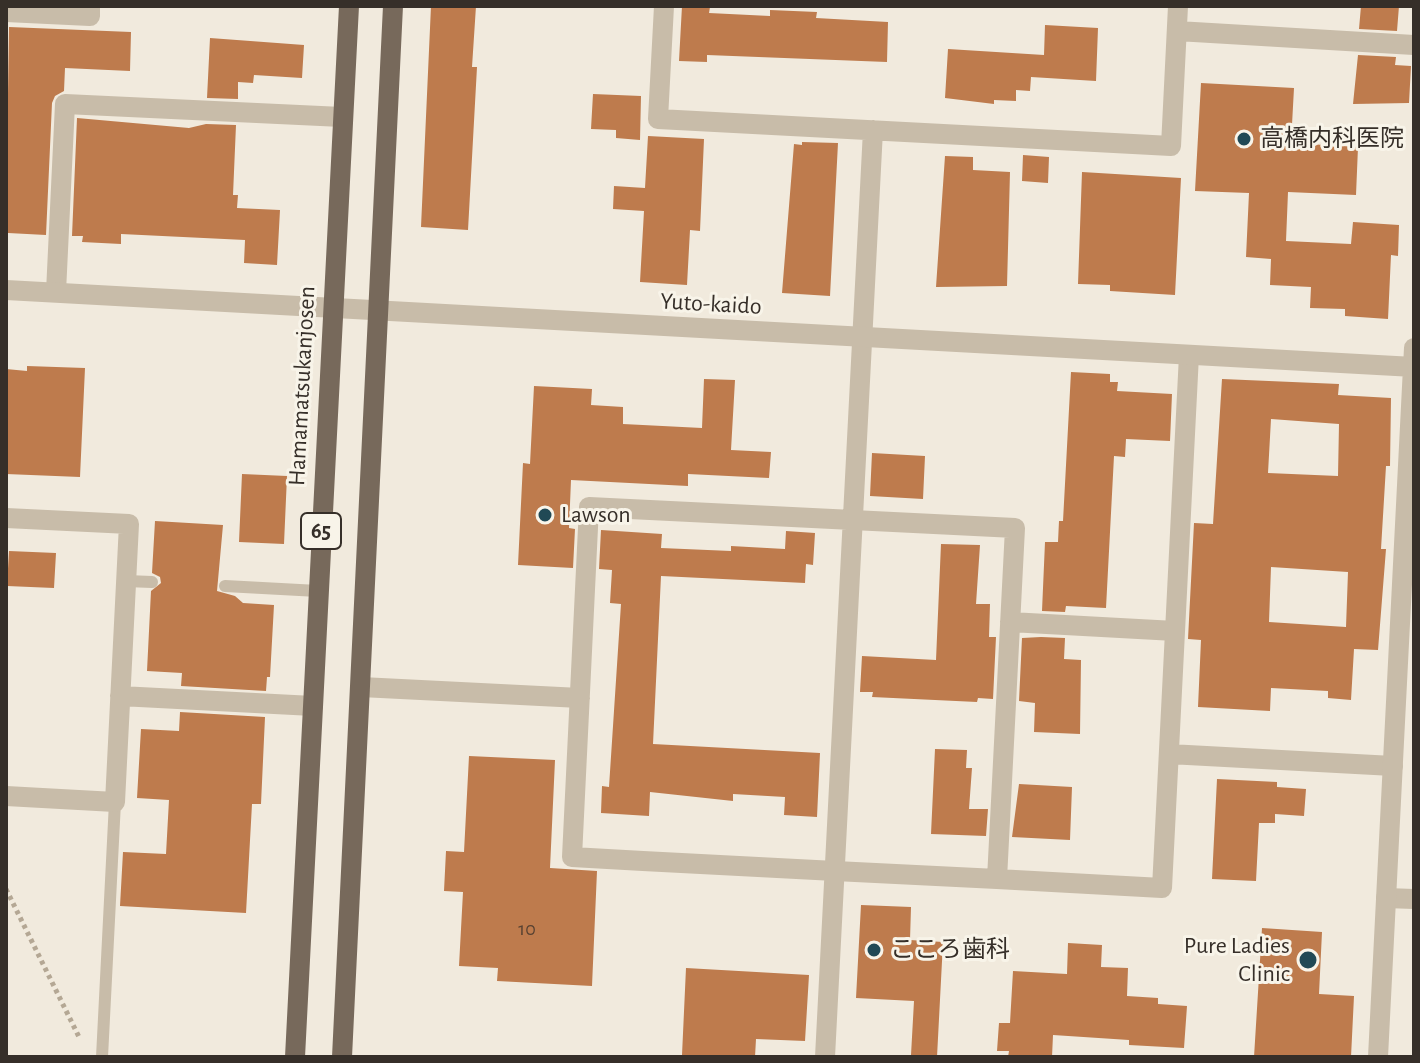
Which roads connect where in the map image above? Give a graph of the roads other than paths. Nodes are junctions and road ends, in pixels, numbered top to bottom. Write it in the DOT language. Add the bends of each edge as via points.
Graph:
graph roads {
  1 [pos="90,6"];
  2 [pos="349,6"];
  3 [pos="393,6"];
  4 [pos="664,6"];
  5 [pos="1178,6"];
  6 [pos="6,12"];
  7 [pos="1177,31"];
  8 [pos="1414,45"];
  9 [pos="342,117"];
  10 [pos="873,130"];
  11 [pos="6,290"];
  12 [pos="56,292"];
  13 [pos="331,309"];
  14 [pos="380,311"];
  15 [pos="862,339"];
  16 [pos="1414,348"];
  17 [pos="1189,355"];
  18 [pos="1414,367"];
  19 [pos="6,518"];
  20 [pos="853,520"];
  21 [pos="126,581"];
  22 [pos="152,582"];
  23 [pos="225,586"];
  24 [pos="318,591"];
  25 [pos="1010,622"];
  26 [pos="1175,631"];
  27 [pos="1407,639"];
  28 [pos="361,687"];
  29 [pos="120,696"];
  30 [pos="580,698"];
  31 [pos="313,706"];
  32 [pos="1169,754"];
  33 [pos="1393,766"];
  34 [pos="6,796"];
  35 [pos="115,802"];
  36 [pos="835,871"];
  37 [pos="997,879"];
  38 [pos="1386,898"];
  39 [pos="1414,899"];
  40 [pos="102,1057"];
  41 [pos="295,1057"];
  42 [pos="342,1057"];
  43 [pos="825,1057"];
  44 [pos="1378,1057"];
  1 -- 6 [label="street" via="90,16"];
  2 -- 9 [label="main road, Hamamatsukanjosen / 65"];
  3 -- 14 [label="main road, 65"];
  4 -- 10 [label="street" via="658,119"];
  5 -- 7 [label="street"];
  7 -- 8 [label="street"];
  7 -- 10 [label="street" via="1171,146"];
  9 -- 12 [label="street" via="65,104"];
  9 -- 13 [label="main road, Hamamatsukanjosen / 65"];
  10 -- 15 [label="street"];
  11 -- 12 [label="street, Yuto-kaido"];
  12 -- 13 [label="street, Yuto-kaido"];
  13 -- 14 [label="street, Yuto-kaido"];
  13 -- 24 [label="main road, Hamamatsukanjosen / 65"];
  14 -- 15 [label="street, Yuto-kaido"];
  14 -- 28 [label="main road, 65"];
  15 -- 17 [label="street, Yuto-kaido"];
  15 -- 20 [label="street"];
  16 -- 18 [label="street"];
  17 -- 18 [label="street, Yuto-kaido"];
  17 -- 26 [label="street"];
  18 -- 27 [label="street"];
  19 -- 21 [label="street" via="129,524"];
  20 -- 25 [label="street" via="1015,528"];
  20 -- 30 [label="street" via="589,507"];
  20 -- 36 [label="street"];
  21 -- 22 [label="lane"];
  21 -- 29 [label="street"];
  23 -- 24 [label="lane"];
  24 -- 31 [label="main road, Hamamatsukanjosen / 65"];
  25 -- 26 [label="street"];
  25 -- 37 [label="street"];
  26 -- 32 [label="street"];
  27 -- 33 [label="street"];
  28 -- 30 [label="street"];
  28 -- 42 [label="main road, 65"];
  29 -- 31 [label="street"];
  29 -- 35 [label="street"];
  30 -- 36 [label="street" via="572,857"];
  31 -- 41 [label="main road, Hamamatsukanjosen / 65"];
  32 -- 33 [label="street"];
  32 -- 37 [label="street" via="1162,888"];
  33 -- 38 [label="street"];
  34 -- 35 [label="street"];
  35 -- 40 [label="lane"];
  36 -- 37 [label="street"];
  36 -- 43 [label="street"];
  38 -- 39 [label="street"];
  38 -- 44 [label="street"];
}
